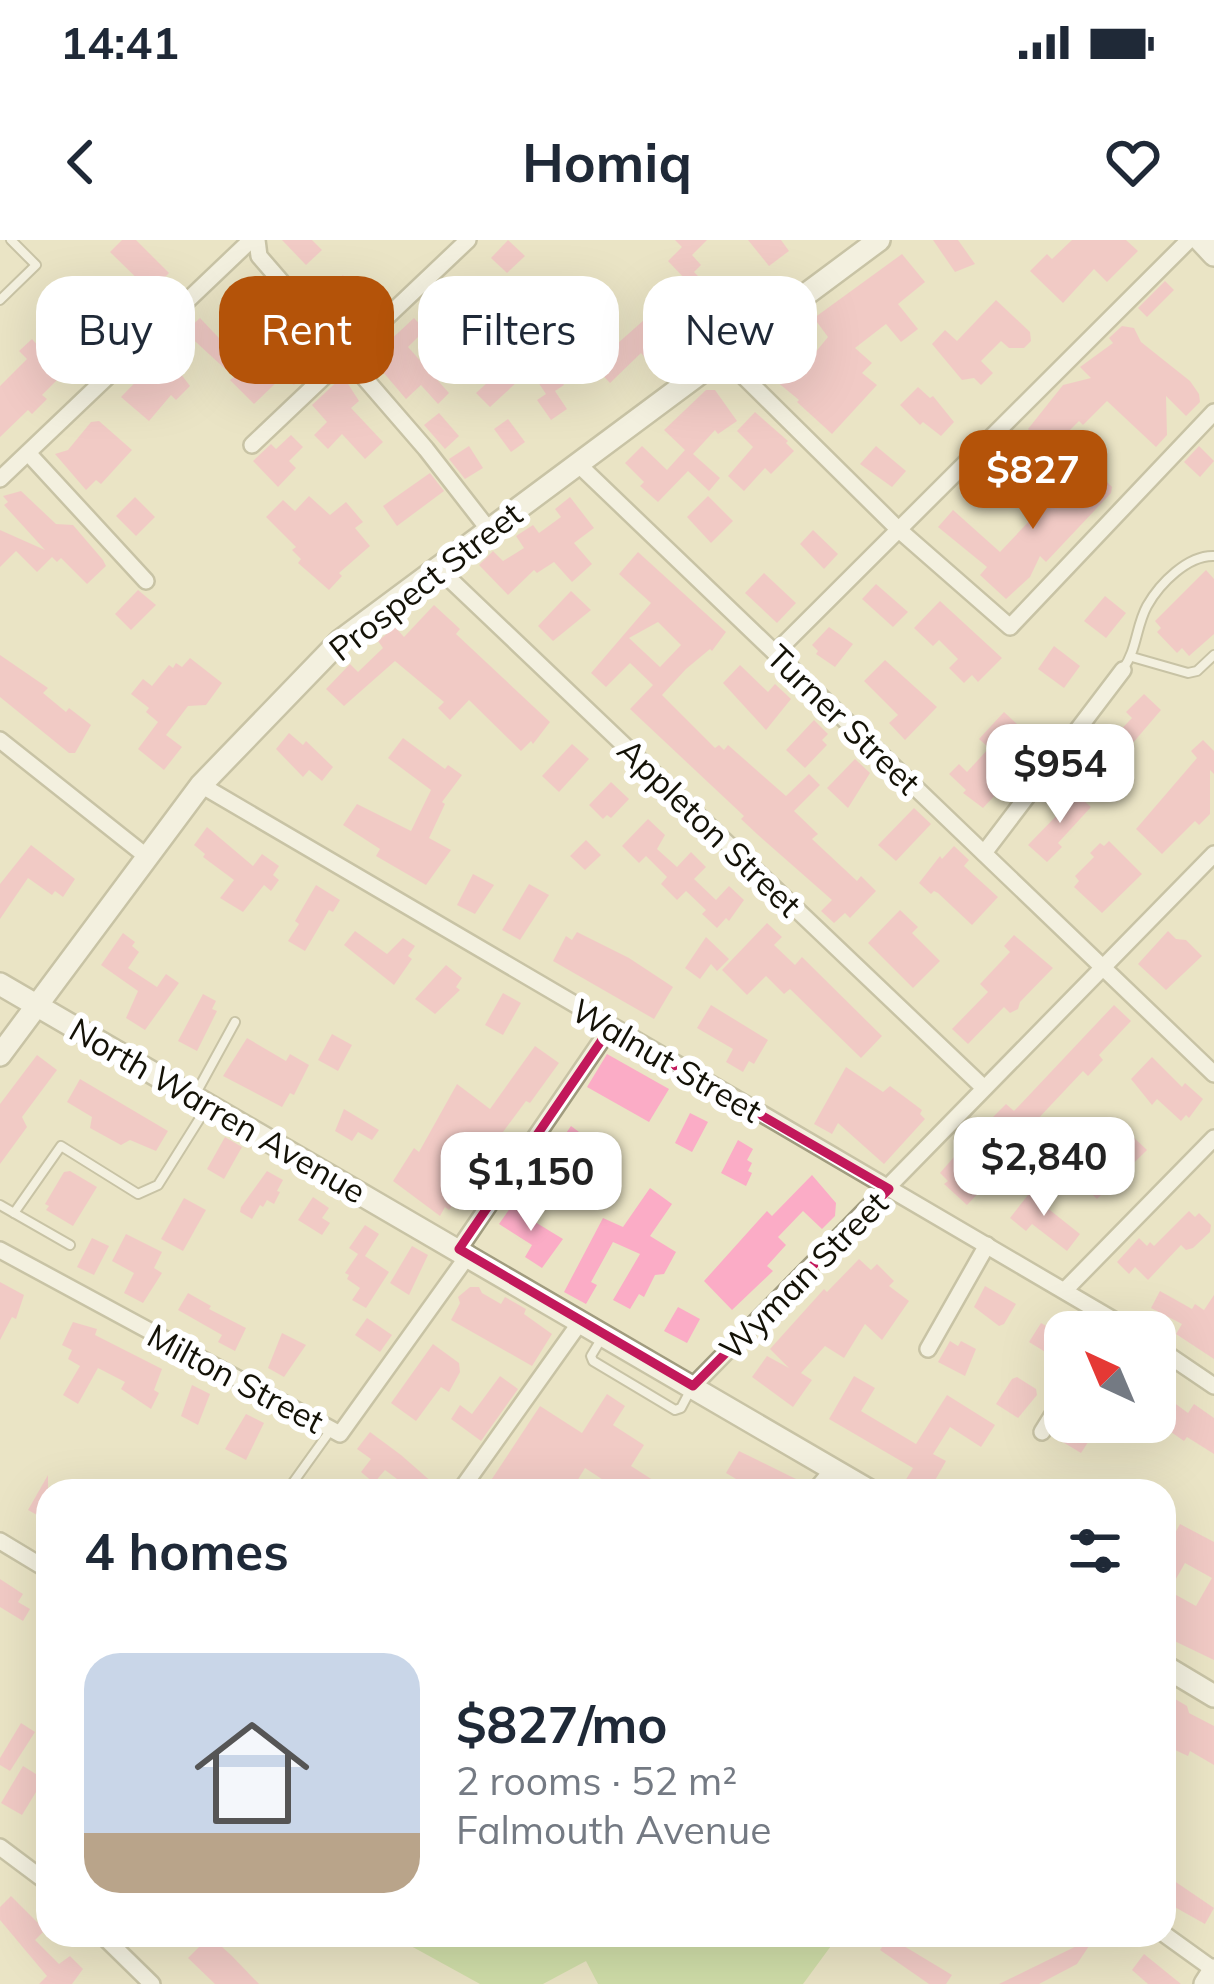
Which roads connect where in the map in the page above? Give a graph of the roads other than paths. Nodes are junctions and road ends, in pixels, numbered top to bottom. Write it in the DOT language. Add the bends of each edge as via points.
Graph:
graph roads {
  1 [pos="11,240"];
  2 [pos="254,240"];
  3 [pos="468,240"];
  4 [pos="879,240"];
  5 [pos="1190,240"];
  6 [pos="1200,240"];
  7 [pos="1214,255"];
  8 [pos="276,276"];
  9 [pos="817,286"];
  10 [pos="0,300"];
  11 [pos="394,310"];
  12 [pos="316,384"];
  13 [pos="370,384"];
  14 [pos="685,384"];
  15 [pos="751,384"];
  16 [pos="1214,412"];
  17 [pos="252,445"];
  18 [pos="28,453"];
  19 [pos="578,464"];
  20 [pos="0,479"];
  21 [pos="488,530"];
  22 [pos="898,530"];
  23 [pos="1214,556"];
  24 [pos="436,566"];
  25 [pos="146,581"];
  26 [pos="775,653"];
  27 [pos="1214,655"];
  28 [pos="1127,664"];
  29 [pos="0,740"];
  30 [pos="201,784"];
  31 [pos="984,853"];
  32 [pos="1214,854"];
  33 [pos="146,856"];
  34 [pos="1101,965"];
  35 [pos="0,984"];
  36 [pos="37,1005"];
  37 [pos="235,1022"];
  38 [pos="610,1028"];
  39 [pos="0,1055"];
  40 [pos="1214,1073"];
  41 [pos="984,1088"];
  42 [pos="201,1101"];
  43 [pos="1214,1138"];
  44 [pos="889,1189"];
  45 [pos="0,1204"];
  46 [pos="14,1213"];
  47 [pos="70,1245"];
  48 [pos="987,1245"];
  49 [pos="0,1250"];
  50 [pos="464,1251"];
  51 [pos="1066,1289"];
  52 [pos="1092,1311"];
  53 [pos="581,1321"];
  54 [pos="928,1349"];
  55 [pos="1176,1360"];
  56 [pos="693,1386"];
  57 [pos="1214,1386"];
  58 [pos="1044,1429"];
  59 [pos="331,1430"];
  60 [pos="1042,1432"];
  61 [pos="833,1469"];
  62 [pos="296,1479"];
  63 [pos="469,1479"];
  64 [pos="825,1479"];
  65 [pos="850,1479"];
  66 [pos="0,1541"];
  67 [pos="36,1563"];
  68 [pos="1176,1673"];
  69 [pos="1214,1696"];
  70 [pos="1,1849"];
  71 [pos="36,1874"];
  72 [pos="1176,1943"];
  73 [pos="114,1947"];
  74 [pos="1214,1970"];
  75 [pos="152,1984"];
  76 [pos="1205,1984"];
  1 -- 10 [label="lane" via="36,266"];
  2 -- 8 [label="street"];
  2 -- 18 [label="street"];
  3 -- 11 [label="street"];
  4 -- 9 [label="street, Prospect Street"];
  5 -- 22 [label="street"];
  6 -- 7 [label="street"];
  12 -- 17 [label="street"];
  13 -- 21 [label="street"];
  14 -- 19 [label="street, Prospect Street"];
  15 -- 22 [label="street"];
  16 -- 22 [label="street" via="1010,627"];
  18 -- 20 [label="street"];
  18 -- 25 [label="street"];
  19 -- 21 [label="street, Prospect Street"];
  19 -- 26 [label="street, Turner Street"];
  21 -- 24 [label="street, Prospect Street"];
  22 -- 26 [label="street"];
  23 -- 28 [label="lane" via="1188,561 1148,604"];
  24 -- 30 [label="street, Prospect Street" via="340,641"];
  24 -- 41 [label="street, Appleton Street"];
  26 -- 31 [label="street, Turner Street"];
  27 -- 28 [label="lane" via="1188,673"];
  28 -- 31 [label="street"];
  29 -- 33 [label="street"];
  30 -- 33 [label="street, Prospect Street"];
  30 -- 38 [label="street, Walnut Street"];
  31 -- 34 [label="street, Turner Street"];
  32 -- 34 [label="street, Wyman Street"];
  33 -- 36 [label="street, Prospect Street"];
  34 -- 40 [label="street, Turner Street"];
  34 -- 41 [label="street, Wyman Street"];
  35 -- 36 [label="street, North Warren Avenue"];
  36 -- 39 [label="street, Prospect Street"];
  36 -- 42 [label="street, North Warren Avenue"];
  37 -- 42 [label="lane"];
  38 -- 44 [label="street, Walnut Street"];
  38 -- 50 [label="street"];
  41 -- 44 [label="street, Wyman Street"];
  42 -- 46 [label="lane" via="158,1185 138,1195 61,1146"];
  42 -- 50 [label="street, North Warren Avenue"];
  43 -- 51 [label="street"];
  44 -- 48 [label="street, Walnut Street"];
  44 -- 56 [label="street, Wyman Street"];
  45 -- 46 [label="lane"];
  46 -- 47 [label="lane"];
  48 -- 51 [label="street, Walnut Street"];
  48 -- 54 [label="street"];
  49 -- 59 [label="street, Milton Street"];
  50 -- 53 [label="street, North Warren Avenue"];
  50 -- 59 [label="street, Milton Street" via="340,1434"];
  51 -- 52 [label="street, Walnut Street"];
  53 -- 56 [label="street, North Warren Avenue"];
  53 -- 63 [label="street"];
  55 -- 57 [label="street"];
  56 -- 61 [label="street, North Warren Avenue"];
  58 -- 60 [label="street"];
  59 -- 62 [label="lane"];
  61 -- 64 [label="street"];
  61 -- 65 [label="street, North Warren Avenue"];
  66 -- 67 [label="street"];
  68 -- 69 [label="street"];
  70 -- 71 [label="street"];
  72 -- 74 [label="street"];
  73 -- 75 [label="street"];
  74 -- 76 [label="street"];
}
